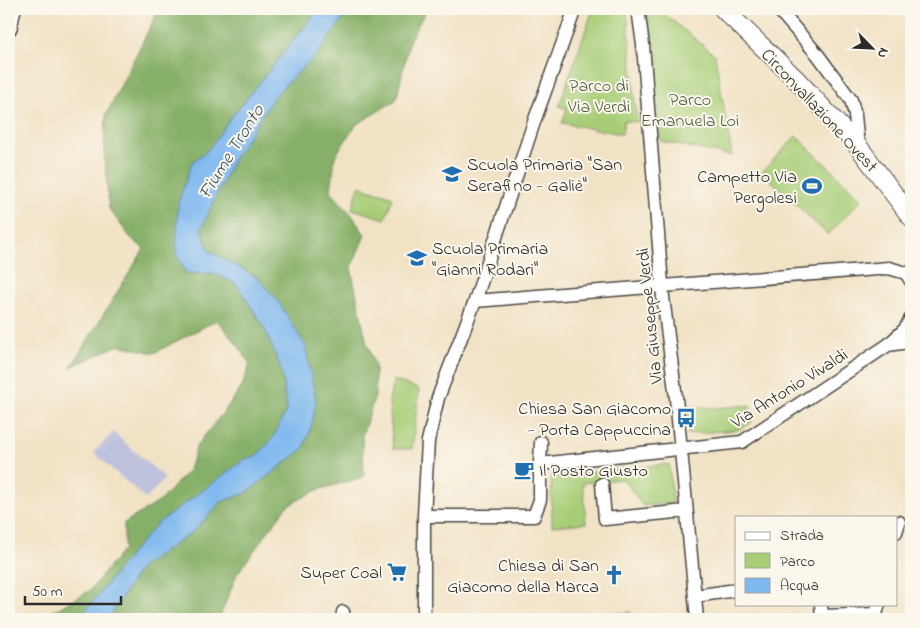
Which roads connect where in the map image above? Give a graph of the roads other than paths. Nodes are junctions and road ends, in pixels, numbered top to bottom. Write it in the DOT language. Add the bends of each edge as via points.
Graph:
graph roads {
  1 [pos="13,9"];
  2 [pos="575,9"];
  3 [pos="636,9"];
  4 [pos="723,9"];
  5 [pos="778,9"];
  6 [pos="9,28"];
  7 [pos="858,146"];
  8 [pos="911,217"];
  9 [pos="911,281"];
  10 [pos="662,286"];
  11 [pos="476,300"];
  12 [pos="911,318"];
  13 [pos="911,342"];
  14 [pos="888,345"];
  15 [pos="541,442"];
  16 [pos="680,450"];
  17 [pos="540,464"];
  18 [pos="602,484"];
  19 [pos="686,511"];
  20 [pos="424,516"];
  21 [pos="735,590"];
  22 [pos="695,596"];
  23 [pos="878,606"];
  24 [pos="822,613"];
  25 [pos="424,619"];
  26 [pos="697,619"];
  1 -- 6 [label="street"];
  2 -- 11 [label="street"];
  3 -- 10 [label="street, Via Giuseppe Verdi" via="643,45"];
  4 -- 7 [label="main road, Circonvallazione Ovest"];
  5 -- 7 [label="street" via="818,55 850,100"];
  7 -- 8 [label="main road, Circonvallazione Ovest"];
  9 -- 10 [label="street" via="906,273 889,268"];
  10 -- 11 [label="street"];
  10 -- 16 [label="street, Via Giuseppe Verdi"];
  11 -- 20 [label="street" via="438,398 428,441"];
  12 -- 14 [label="street" via="905,329"];
  13 -- 14 [label="street, Via Antonio Vivaldi"];
  14 -- 16 [label="street, Via Antonio Vivaldi" via="742,442"];
  15 -- 17 [label="street"];
  16 -- 17 [label="street, Via Antonio Vivaldi"];
  16 -- 19 [label="street, Via Giuseppe Verdi"];
  17 -- 20 [label="street" via="540,500 534,516"];
  18 -- 19 [label="street" via="605,519"];
  19 -- 22 [label="street, Via Giuseppe Verdi"];
  20 -- 25 [label="street"];
  21 -- 22 [label="street"];
  22 -- 26 [label="street, Via Giuseppe Verdi"];
  23 -- 24 [label="street" via="876,614"];
}
